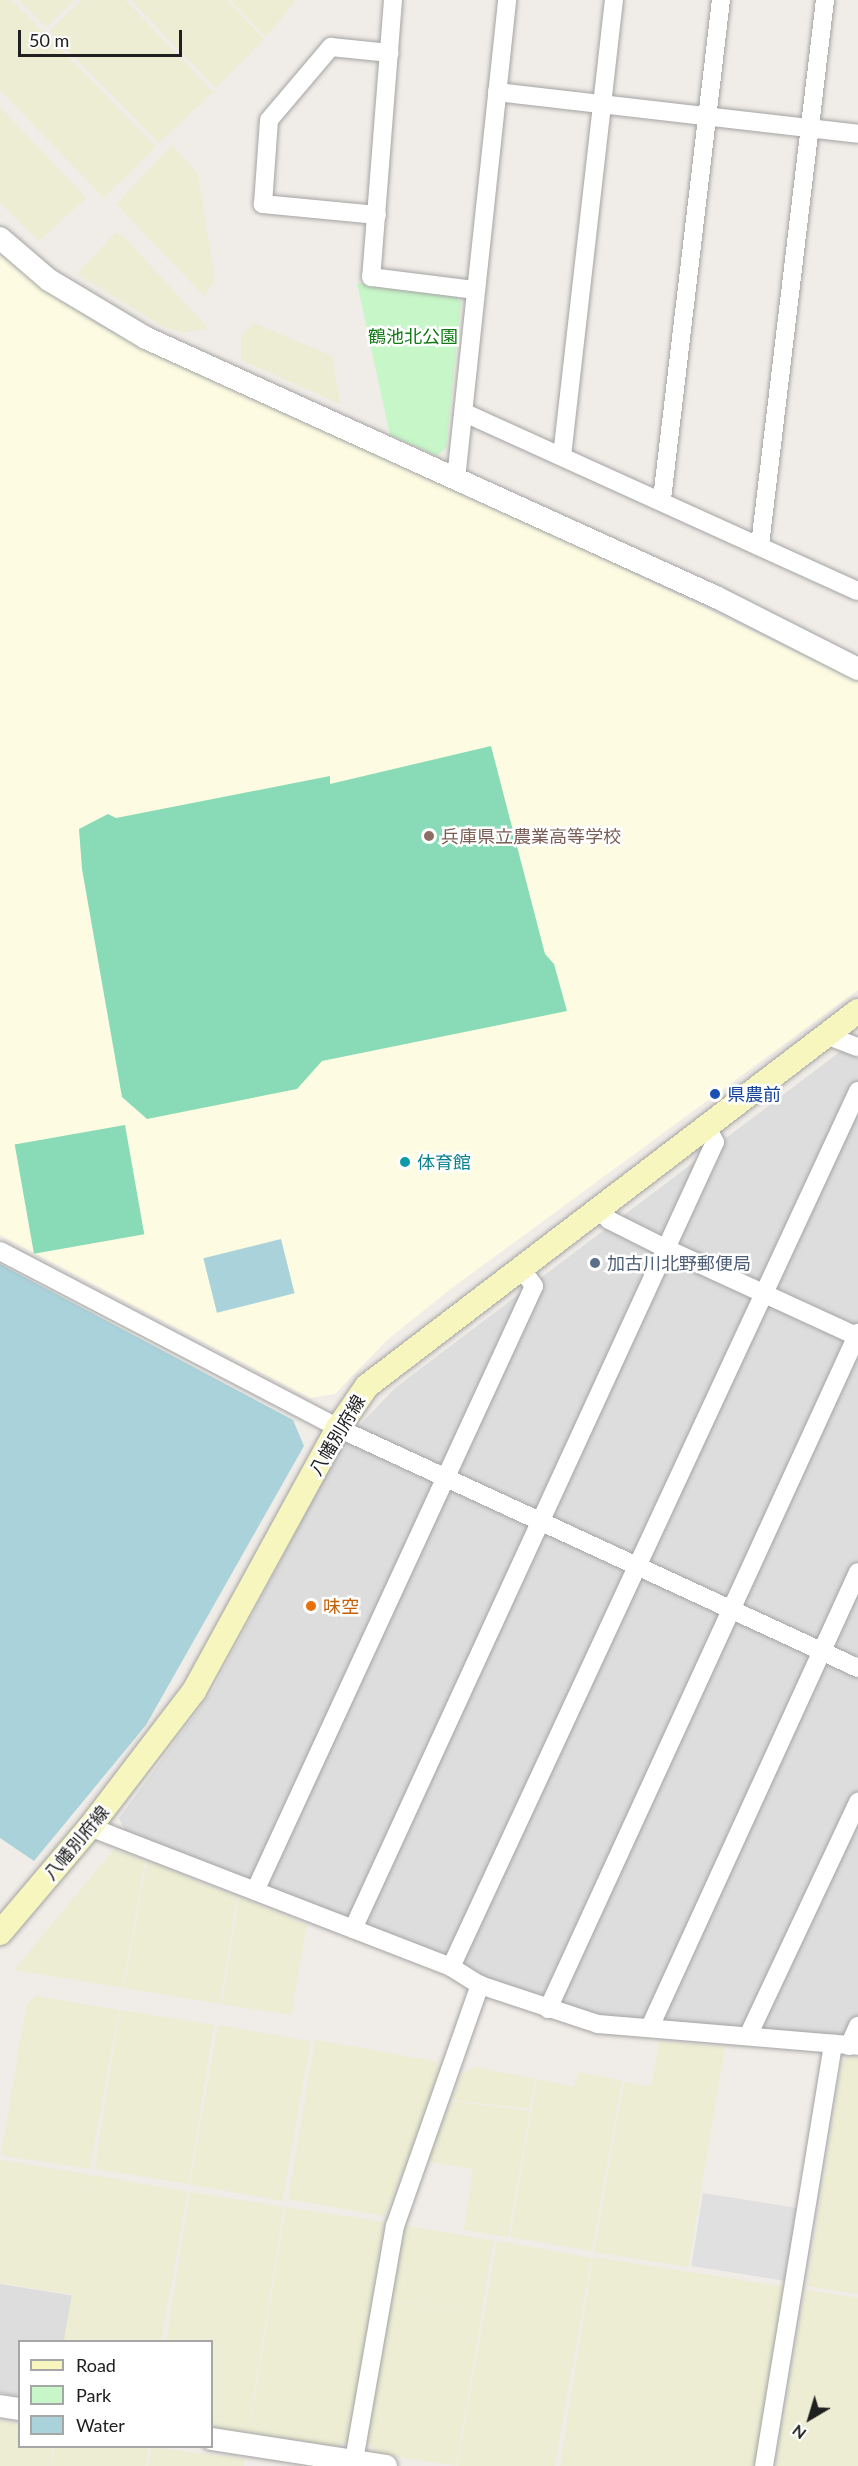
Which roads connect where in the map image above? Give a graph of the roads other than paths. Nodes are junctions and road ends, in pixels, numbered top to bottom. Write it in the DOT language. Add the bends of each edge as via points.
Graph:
graph roads {
  1 [pos="393,0"];
  2 [pos="507,0"];
  3 [pos="614,0"];
  4 [pos="722,0"];
  5 [pos="825,0"];
  6 [pos="390,53"];
  7 [pos="497,92"];
  8 [pos="602,105"];
  9 [pos="708,117"];
  10 [pos="810,129"];
  11 [pos="858,134"];
  12 [pos="377,215"];
  13 [pos="0,238"];
  14 [pos="475,290"];
  15 [pos="465,413"];
  16 [pos="562,456"];
  17 [pos="456,479"];
  18 [pos="662,499"];
  19 [pos="760,545"];
  20 [pos="858,591"];
  21 [pos="858,669"];
  22 [pos="858,1011"];
  23 [pos="826,1035"];
  24 [pos="858,1047"];
  25 [pos="858,1091"];
  26 [pos="706,1126"];
  27 [pos="597,1207"];
  28 [pos="666,1249"];
  29 [pos="0,1251"];
  30 [pos="520,1267"];
  31 [pos="764,1293"];
  32 [pos="858,1335"];
  33 [pos="338,1428"];
  34 [pos="446,1479"];
  35 [pos="542,1523"];
  36 [pos="636,1566"];
  37 [pos="858,1572"];
  38 [pos="730,1609"];
  39 [pos="822,1651"];
  40 [pos="858,1668"];
  41 [pos="858,1802"];
  42 [pos="90,1827"];
  43 [pos="255,1891"];
  44 [pos="353,1929"];
  45 [pos="0,1933"];
  46 [pos="452,1967"];
  47 [pos="480,1985"];
  48 [pos="548,2009"];
  49 [pos="858,2026"];
  50 [pos="650,2027"];
  51 [pos="748,2036"];
  52 [pos="847,2045"];
  53 [pos="0,2406"];
  54 [pos="18,2409"];
  55 [pos="213,2439"];
  56 [pos="353,2463"];
  57 [pos="386,2466"];
  58 [pos="764,2466"];
  1 -- 6 [label="street"];
  2 -- 7 [label="street"];
  3 -- 8 [label="street"];
  4 -- 9 [label="street"];
  5 -- 10 [label="street"];
  6 -- 12 [label="street"];
  6 -- 12 [label="street" via="331,47 269,120 263,204"];
  7 -- 8 [label="street"];
  7 -- 14 [label="street"];
  8 -- 9 [label="street"];
  8 -- 16 [label="street"];
  9 -- 10 [label="street"];
  9 -- 18 [label="street"];
  10 -- 11 [label="street"];
  10 -- 19 [label="street"];
  12 -- 14 [label="street" via="371,277"];
  13 -- 17 [label="street" via="49,280 146,338"];
  14 -- 15 [label="street"];
  15 -- 16 [label="street"];
  15 -- 17 [label="street"];
  16 -- 18 [label="street"];
  17 -- 21 [label="street" via="716,597"];
  18 -- 19 [label="street"];
  19 -- 20 [label="street"];
  22 -- 23 [label="main road, 八幡別府線"];
  23 -- 24 [label="street"];
  23 -- 26 [label="main road, 八幡別府線"];
  25 -- 31 [label="street"];
  26 -- 27 [label="main road, 八幡別府線"];
  26 -- 28 [label="street" via="715,1142"];
  27 -- 28 [label="street" via="609,1220"];
  27 -- 30 [label="main road, 八幡別府線"];
  28 -- 31 [label="street"];
  28 -- 35 [label="street"];
  29 -- 33 [label="street"];
  30 -- 33 [label="main road, 八幡別府線" via="387,1367 367,1386"];
  30 -- 34 [label="street" via="534,1286"];
  31 -- 32 [label="street"];
  31 -- 36 [label="street"];
  32 -- 38 [label="street"];
  33 -- 34 [label="street"];
  33 -- 42 [label="main road, 八幡別府線" via="194,1691"];
  34 -- 35 [label="street"];
  34 -- 43 [label="street"];
  35 -- 36 [label="street"];
  35 -- 44 [label="street"];
  36 -- 38 [label="street"];
  36 -- 46 [label="street"];
  37 -- 39 [label="street"];
  38 -- 39 [label="street"];
  38 -- 48 [label="street"];
  39 -- 40 [label="street"];
  39 -- 50 [label="street"];
  41 -- 51 [label="street"];
  42 -- 43 [label="street"];
  42 -- 45 [label="main road, 八幡別府線"];
  43 -- 44 [label="street"];
  44 -- 46 [label="street"];
  46 -- 47 [label="street"];
  47 -- 48 [label="street"];
  47 -- 56 [label="street" via="395,2226"];
  48 -- 50 [label="street" via="598,2024"];
  49 -- 52 [label="street"];
  50 -- 51 [label="street"];
  51 -- 52 [label="street"];
  52 -- 58 [label="street"];
  53 -- 54 [label="street"];
  55 -- 56 [label="street"];
  56 -- 57 [label="street"];
}
